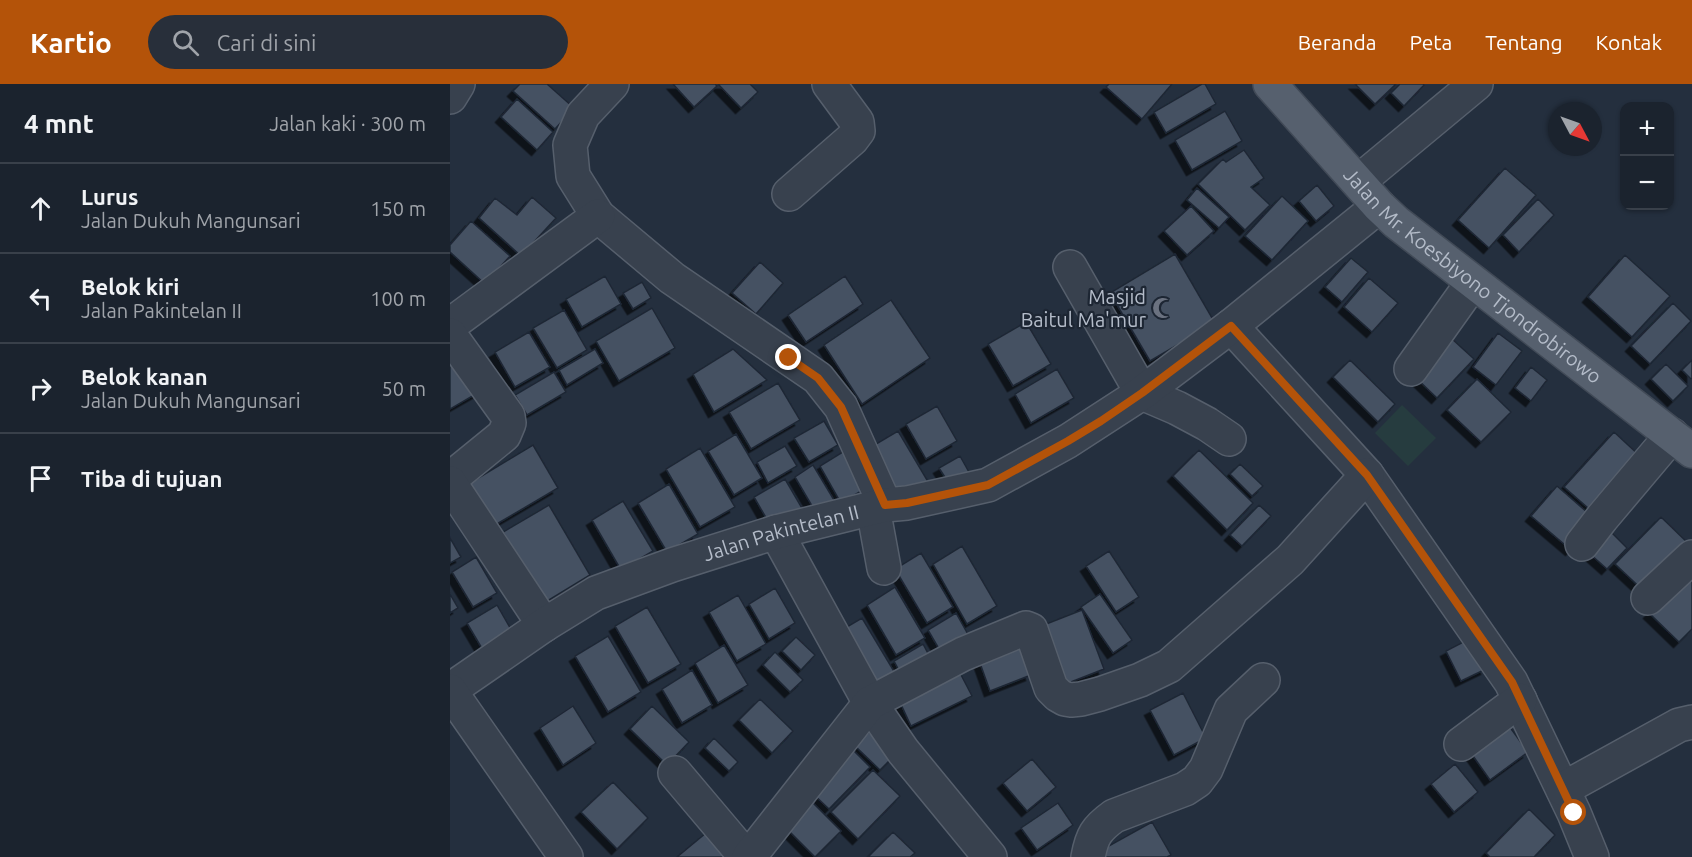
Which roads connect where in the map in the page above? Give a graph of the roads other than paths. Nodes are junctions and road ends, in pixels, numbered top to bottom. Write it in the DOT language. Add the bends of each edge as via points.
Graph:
graph roads {
  1 [pos="458,84"];
  2 [pos="612,84"];
  3 [pos="829,84"];
  4 [pos="1270,84"];
  5 [pos="1476,84"];
  6 [pos="450,97"];
  7 [pos="789,194"];
  8 [pos="1369,194"];
  9 [pos="598,216"];
  10 [pos="1070,267"];
  11 [pos="1473,282"];
  12 [pos="450,325"];
  13 [pos="1231,326"];
  14 [pos="450,334"];
  15 [pos="1411,369"];
  16 [pos="1142,393"];
  17 [pos="1228,439"];
  18 [pos="1682,443"];
  19 [pos="1367,475"];
  20 [pos="450,481"];
  21 [pos="879,507"];
  22 [pos="776,532"];
  23 [pos="1582,544"];
  24 [pos="1692,557"];
  25 [pos="884,568"];
  26 [pos="1648,598"];
  27 [pos="543,625"];
  28 [pos="1263,680"];
  29 [pos="450,691"];
  30 [pos="1520,700"];
  31 [pos="870,703"];
  32 [pos="1692,722"];
  33 [pos="1461,744"];
  34 [pos="675,773"];
  35 [pos="1563,789"];
  36 [pos="1588,855"];
  37 [pos="566,857"];
  38 [pos="747,857"];
  39 [pos="990,857"];
  40 [pos="1088,857"];
  1 -- 6 [label="street"];
  2 -- 9 [label="street" via="583,116 570,145 573,176"];
  3 -- 7 [label="street" via="857,122 858,131"];
  4 -- 8 [label="main road, Jalan Mr. Koesbiyono Tjondrobirowo"];
  5 -- 8 [label="street, Jalan Pakintelan II"];
  8 -- 11 [label="main road, Jalan Mr. Koesbiyono Tjondrobirowo" via="1396,222"];
  8 -- 13 [label="street, Jalan Pakintelan II"];
  9 -- 12 [label="street"];
  9 -- 21 [label="street" via="672,278 818,378 841,407"];
  10 -- 16 [label="street"];
  11 -- 15 [label="street"];
  11 -- 18 [label="main road, Jalan Mr. Koesbiyono Tjondrobirowo"];
  13 -- 16 [label="street, Jalan Pakintelan II"];
  13 -- 19 [label="street"];
  14 -- 20 [label="street" via="508,416 509,423 504,435"];
  16 -- 17 [label="street" via="1207,424"];
  16 -- 21 [label="street, Jalan Pakintelan II" via="1068,441 988,485"];
  18 -- 23 [label="street" via="1602,518"];
  19 -- 30 [label="street" via="1512,682"];
  19 -- 31 [label="street" via="1290,560 1169,666 1140,680 1081,699 1065,699 1051,688 1030,629 1026,628 963,654"];
  20 -- 27 [label="street"];
  21 -- 22 [label="street, Jalan Pakintelan II"];
  21 -- 25 [label="street"];
  22 -- 27 [label="street, Jalan Pakintelan II" via="596,593"];
  22 -- 31 [label="street"];
  24 -- 26 [label="street"];
  27 -- 29 [label="street, Jalan Pakintelan II"];
  28 -- 40 [label="street" via="1231,710 1197,781 1114,816 1092,839"];
  29 -- 37 [label="street"];
  30 -- 33 [label="street"];
  30 -- 35 [label="street"];
  31 -- 38 [label="street"];
  31 -- 39 [label="street" via="903,751"];
  32 -- 35 [label="street" via="1679,725"];
  34 -- 38 [label="street"];
  35 -- 36 [label="street"];
}
